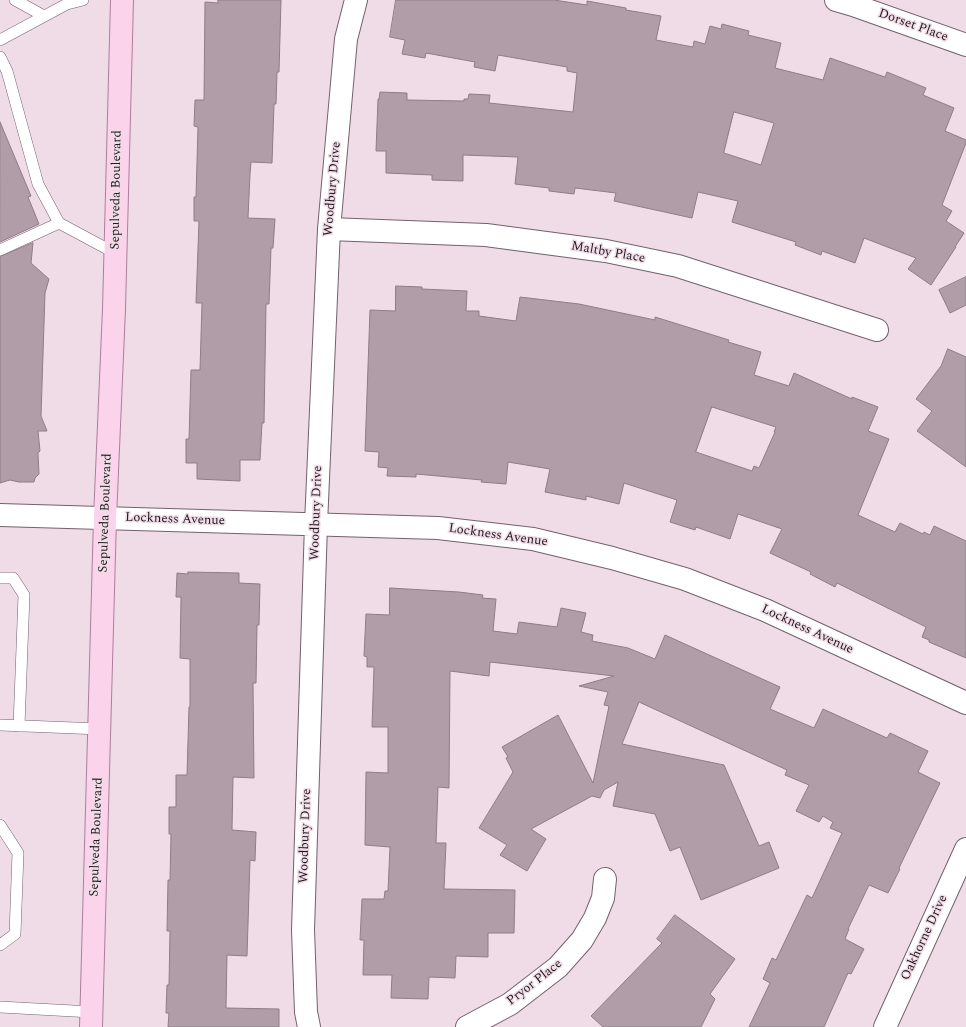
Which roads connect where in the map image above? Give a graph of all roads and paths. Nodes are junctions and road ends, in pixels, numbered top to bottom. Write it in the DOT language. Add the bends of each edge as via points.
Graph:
graph roads {
  1 [pos="83,0"];
  2 [pos="122,0"];
  3 [pos="356,0"];
  4 [pos="836,0"];
  5 [pos="20,1"];
  6 [pos="44,16"];
  7 [pos="0,40"];
  8 [pos="966,45"];
  9 [pos="0,57"];
  10 [pos="59,223"];
  11 [pos="329,229"];
  12 [pos="0,250"];
  13 [pos="116,253"];
  14 [pos="877,330"];
  15 [pos="0,515"];
  16 [pos="105,518"];
  17 [pos="316,524"];
  18 [pos="0,578"];
  19 [pos="966,703"];
  20 [pos="0,725"];
  21 [pos="19,726"];
  22 [pos="100,729"];
  23 [pos="0,825"];
  24 [pos="966,849"];
  25 [pos="605,879"];
  26 [pos="0,945"];
  27 [pos="0,1007"];
  28 [pos="91,1020"];
  29 [pos="309,1027"];
  30 [pos="467,1027"];
  31 [pos="885,1027"];
  1 -- 6 [label="lane" via="67,4"];
  2 -- 13 [label="main road, Sepulveda Boulevard"];
  3 -- 11 [label="street, Woodbury Drive" via="346,39"];
  4 -- 8 [label="street, Dorset Place"];
  5 -- 6 [label="lane"];
  6 -- 7 [label="lane"];
  9 -- 10 [label="lane" via="7,71 38,184"];
  10 -- 12 [label="lane"];
  10 -- 13 [label="lane"];
  11 -- 14 [label="street, Maltby Place" via="486,235 606,251 678,266"];
  11 -- 17 [label="street, Woodbury Drive"];
  13 -- 16 [label="main road, Sepulveda Boulevard"];
  15 -- 16 [label="street, Lockness Avenue"];
  16 -- 17 [label="street, Lockness Avenue"];
  16 -- 22 [label="main road, Sepulveda Boulevard"];
  17 -- 19 [label="street, Lockness Avenue" via="438,528 533,540 612,558 685,579 765,610"];
  17 -- 29 [label="street, Woodbury Drive" via="303,930 306,1012"];
  18 -- 21 [label="lane" via="13,578 24,595"];
  20 -- 21 [label="lane"];
  21 -- 22 [label="lane"];
  22 -- 28 [label="main road, Sepulveda Boulevard"];
  23 -- 26 [label="lane" via="18,853 15,934"];
  24 -- 31 [label="street, Oakhorne Drive"];
  25 -- 30 [label="street, Pryor Place" via="603,898 595,918 582,940 558,967 510,1004"];
  27 -- 28 [label="lane"];
}
